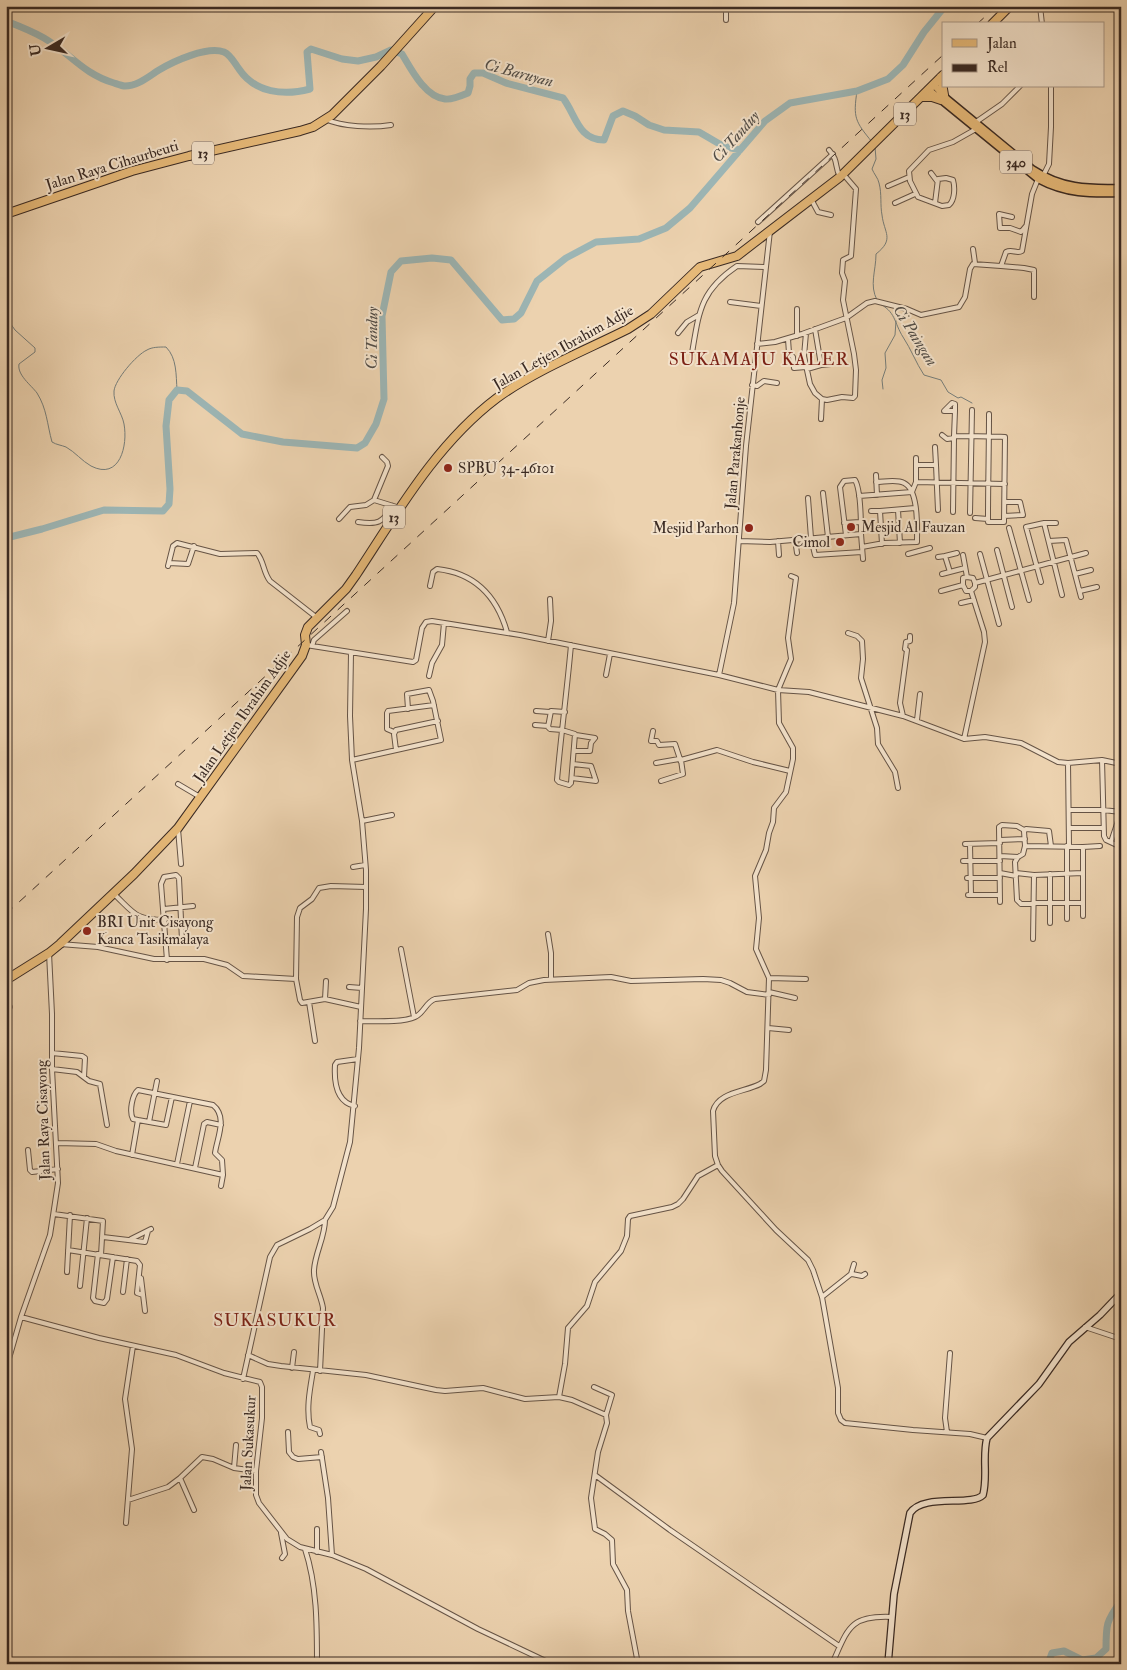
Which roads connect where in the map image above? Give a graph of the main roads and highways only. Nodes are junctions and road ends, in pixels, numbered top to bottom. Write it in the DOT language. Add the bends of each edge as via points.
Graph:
graph roads {
  1 [pos="435,6"];
  2 [pos="1010,6"];
  3 [pos="994,22"];
  4 [pos="942,76"];
  5 [pos="931,87"];
  6 [pos="943,88"];
  7 [pos="922,97"];
  8 [pos="943,98"];
  9 [pos="1040,177"];
  10 [pos="1121,188"];
  11 [pos="1121,193"];
  12 [pos="6,214"];
  13 [pos="6,980"];
  1 -- 12 [label="highway, Jalan Raya Cihaurbeuti / 13" via="381,66 325,120 307,130 132,171"];
  2 -- 3 [label="highway"];
  4 -- 5 [label="highway, 13"];
  5 -- 7 [label="highway, 13"];
  5 -- 8 [label="main road, 340"];
  6 -- 8 [label="highway"];
  7 -- 8 [label="highway"];
  7 -- 13 [label="highway, Jalan Letjen Ibrahim Adjie / 13" via="841,175 737,256 700,267 652,314 528,379 475,416 397,507 356,576 308,627 305,635 309,646 177,828 60,944"];
  8 -- 9 [label="main road, 340"];
  9 -- 10 [label="main road, 340" via="1072,186"];
  9 -- 11 [label="main road, 340" via="1071,192"];
}
